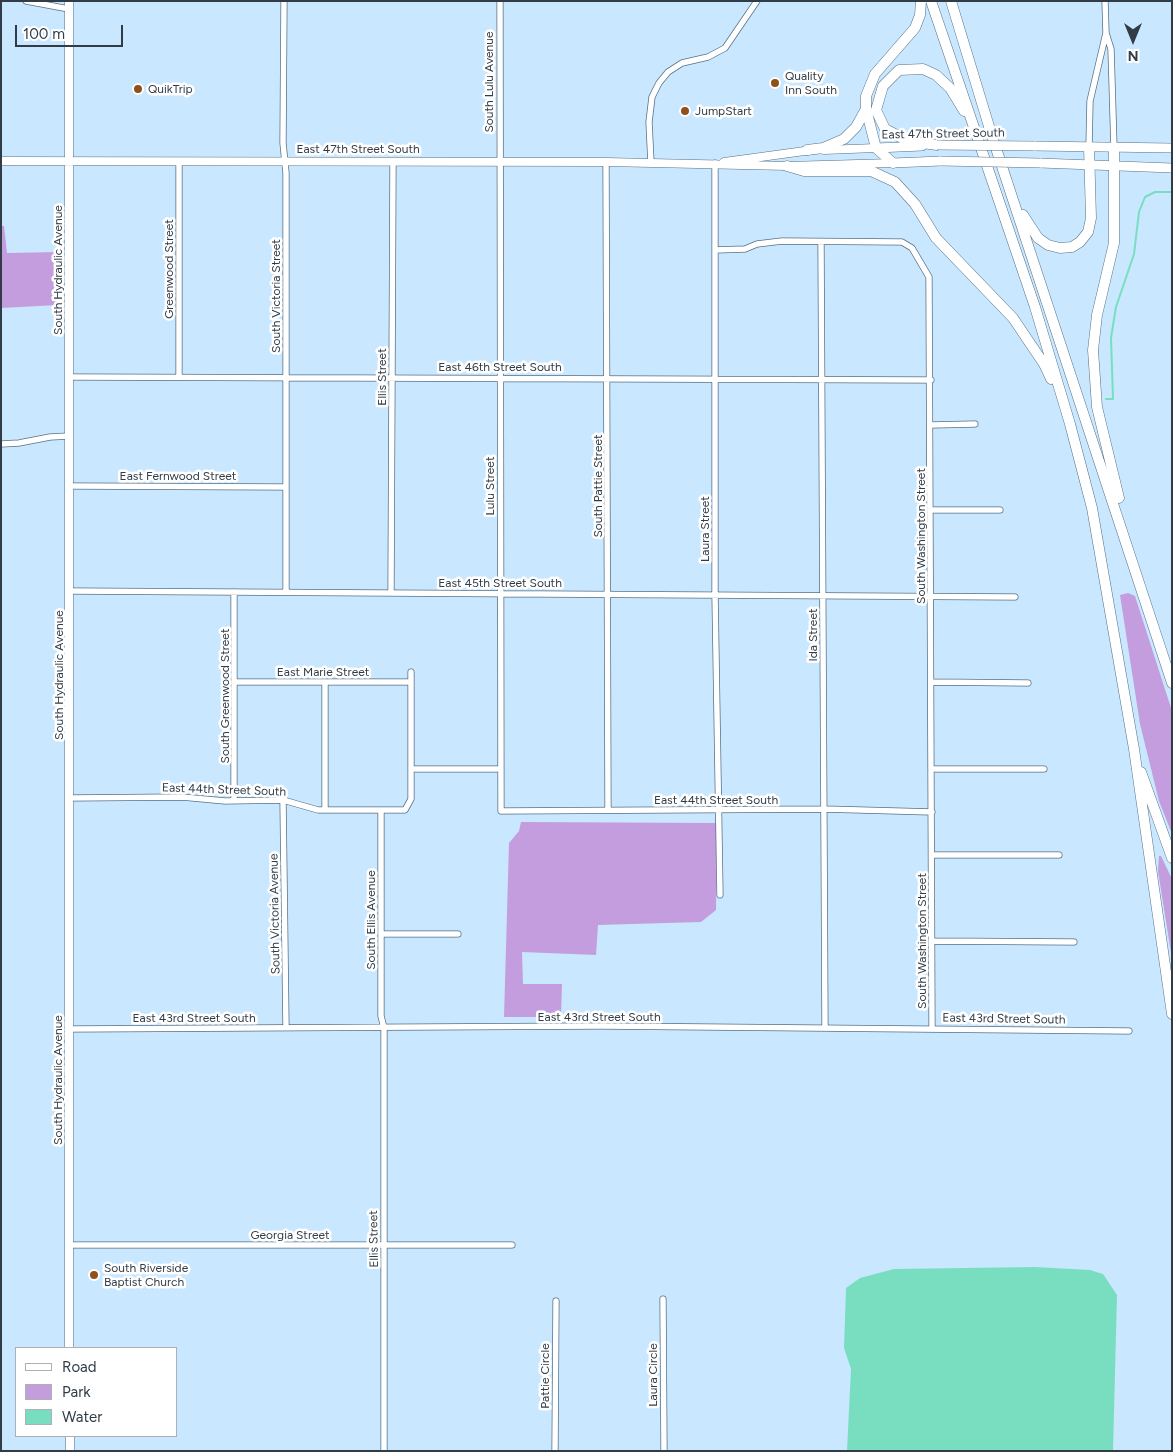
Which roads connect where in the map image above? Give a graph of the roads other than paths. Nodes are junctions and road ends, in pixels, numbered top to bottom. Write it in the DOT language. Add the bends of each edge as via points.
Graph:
graph roads {
  1 [pos="26,1"];
  2 [pos="284,1"];
  3 [pos="500,1"];
  4 [pos="758,1"];
  5 [pos="921,1"];
  6 [pos="931,1"];
  7 [pos="951,1"];
  8 [pos="1105,1"];
  9 [pos="69,5"];
  10 [pos="1106,33"];
  11 [pos="866,109"];
  12 [pos="975,129"];
  13 [pos="937,146"];
  14 [pos="1089,147"];
  15 [pos="876,148"];
  16 [pos="1114,148"];
  17 [pos="1172,148"];
  18 [pos="807,150"];
  19 [pos="1,161"];
  20 [pos="69,161"];
  21 [pos="179,161"];
  22 [pos="285,162"];
  23 [pos="392,162"];
  24 [pos="499,162"];
  25 [pos="606,162"];
  26 [pos="651,163"];
  27 [pos="715,163"];
  28 [pos="893,163"];
  29 [pos="787,166"];
  30 [pos="1090,166"];
  31 [pos="1114,167"];
  32 [pos="1172,168"];
  33 [pos="1014,201"];
  34 [pos="821,242"];
  35 [pos="715,250"];
  36 [pos="69,377"];
  37 [pos="179,377"];
  38 [pos="392,377"];
  39 [pos="500,377"];
  40 [pos="286,378"];
  41 [pos="608,378"];
  42 [pos="716,378"];
  43 [pos="822,379"];
  44 [pos="931,380"];
  45 [pos="975,424"];
  46 [pos="1070,424"];
  47 [pos="931,425"];
  48 [pos="69,436"];
  49 [pos="1,444"];
  50 [pos="69,486"];
  51 [pos="286,487"];
  52 [pos="931,510"];
  53 [pos="1000,510"];
  54 [pos="69,591"];
  55 [pos="234,592"];
  56 [pos="286,592"];
  57 [pos="391,592"];
  58 [pos="500,592"];
  59 [pos="608,593"];
  60 [pos="715,594"];
  61 [pos="822,594"];
  62 [pos="932,596"];
  63 [pos="1145,596"];
  64 [pos="1015,597"];
  65 [pos="1166,662"];
  66 [pos="411,672"];
  67 [pos="1172,676"];
  68 [pos="235,682"];
  69 [pos="325,682"];
  70 [pos="411,682"];
  71 [pos="932,682"];
  72 [pos="1028,683"];
  73 [pos="1172,683"];
  74 [pos="1134,749"];
  75 [pos="412,769"];
  76 [pos="500,769"];
  77 [pos="932,769"];
  78 [pos="1044,769"];
  79 [pos="70,798"];
  80 [pos="283,800"];
  81 [pos="234,801"];
  82 [pos="719,809"];
  83 [pos="824,809"];
  84 [pos="326,810"];
  85 [pos="608,810"];
  86 [pos="381,811"];
  87 [pos="500,811"];
  88 [pos="932,812"];
  89 [pos="932,855"];
  90 [pos="1059,855"];
  91 [pos="1172,858"];
  92 [pos="720,894"];
  93 [pos="381,934"];
  94 [pos="458,934"];
  95 [pos="932,941"];
  96 [pos="1074,942"];
  97 [pos="1172,1014"];
  98 [pos="70,1028"];
  99 [pos="286,1028"];
  100 [pos="384,1028"];
  101 [pos="824,1028"];
  102 [pos="932,1028"];
  103 [pos="1129,1031"];
  104 [pos="69,1245"];
  105 [pos="384,1245"];
  106 [pos="512,1245"];
  107 [pos="663,1299"];
  108 [pos="556,1301"];
  109 [pos="70,1347"];
  110 [pos="70,1437"];
  111 [pos="70,1451"];
  112 [pos="384,1451"];
  113 [pos="556,1451"];
  114 [pos="664,1451"];
  1 -- 9 [label="street"];
  2 -- 22 [label="street, South Victoria Street"];
  3 -- 24 [label="street, South Lulu Avenue"];
  4 -- 26 [label="street" via="725,48 708,57 682,63 659,83 652,97 649,122"];
  5 -- 11 [label="highway" via="915,28 872,80 866,96"];
  6 -- 12 [label="highway"];
  7 -- 33 [label="highway"];
  8 -- 10 [label="street"];
  9 -- 20 [label="street, South Hydraulic Avenue"];
  10 -- 14 [label="street" via="1090,101"];
  10 -- 16 [label="street" via="1111,50"];
  11 -- 15 [label="highway"];
  11 -- 18 [label="highway" via="856,127 844,139 823,148"];
  12 -- 13 [label="highway" via="950,88 936,75 923,69 899,70 883,86 876,110 879,120 885,129 901,138"];
  12 -- 46 [label="highway" via="1035,307"];
  13 -- 14 [label="main road, East 47th Street South, bridge"];
  13 -- 15 [label="main road, East 47th Street South"];
  14 -- 16 [label="main road, East 47th Street South"];
  14 -- 30 [label="highway"];
  15 -- 18 [label="street, East 47th Street South"];
  15 -- 28 [label="highway"];
  16 -- 17 [label="main road, East 47th Street South"];
  16 -- 31 [label="highway"];
  18 -- 27 [label="street, East 47th Street South"];
  19 -- 20 [label="street, East 47th Street South"];
  20 -- 21 [label="street, East 47th Street South"];
  20 -- 36 [label="street, South Hydraulic Avenue"];
  21 -- 22 [label="street, East 47th Street South"];
  21 -- 37 [label="street, Greenwood Street"];
  22 -- 23 [label="street, East 47th Street South"];
  22 -- 40 [label="street, South Victoria Street"];
  23 -- 24 [label="street, East 47th Street South"];
  23 -- 38 [label="street, Ellis Street"];
  24 -- 25 [label="street, East 47th Street South"];
  24 -- 39 [label="street, Lulu Street"];
  25 -- 26 [label="street, East 47th Street South"];
  25 -- 41 [label="street, South Pattie Street"];
  26 -- 27 [label="street, East 47th Street South"];
  27 -- 29 [label="street, East 47th Street South"];
  27 -- 35 [label="street, Laura Street"];
  28 -- 29 [label="street, East 47th Street South"];
  28 -- 30 [label="main road, East 47th Street South, bridge" via="941,161"];
  29 -- 46 [label="highway" via="804,171 871,171 896,182 915,204 936,238 1013,318 1044,364"];
  30 -- 31 [label="main road, East 47th Street South"];
  30 -- 33 [label="highway" via="1092,201 1088,232 1072,247 1048,245 1038,238"];
  31 -- 32 [label="main road, East 47th Street South"];
  31 -- 63 [label="highway" via="1114,243 1097,315 1093,350 1095,386 1105,445"];
  33 -- 63 [label="highway"];
  34 -- 35 [label="street, South Washington Street" via="782,241 745,249"];
  34 -- 43 [label="street, Ida Street"];
  34 -- 44 [label="street, South Washington Street" via="902,242 912,248 929,277"];
  35 -- 42 [label="street, Laura Street"];
  36 -- 37 [label="street, East 46th Street South"];
  36 -- 48 [label="street, South Hydraulic Avenue"];
  37 -- 40 [label="street, East 46th Street South"];
  38 -- 39 [label="street, East 46th Street South"];
  38 -- 40 [label="street, East 46th Street South"];
  38 -- 57 [label="street, Ellis Street"];
  39 -- 41 [label="street, East 46th Street South"];
  39 -- 58 [label="street, Lulu Street"];
  40 -- 51 [label="street, South Victoria Street"];
  41 -- 42 [label="street, East 46th Street South"];
  41 -- 59 [label="street, South Pattie Street"];
  42 -- 43 [label="street, East 46th Street South"];
  42 -- 60 [label="street, Laura Street"];
  43 -- 44 [label="street, East 46th Street South"];
  43 -- 61 [label="street, Ida Street"];
  44 -- 47 [label="street, South Washington Street"];
  45 -- 47 [label="street"];
  46 -- 74 [label="highway" via="1092,508"];
  47 -- 52 [label="street, South Washington Street"];
  48 -- 49 [label="street"];
  48 -- 50 [label="street, South Hydraulic Avenue"];
  50 -- 51 [label="street, East Fernwood Street"];
  50 -- 54 [label="street, South Hydraulic Avenue"];
  51 -- 56 [label="street, South Victoria Street"];
  52 -- 53 [label="street"];
  52 -- 62 [label="street, South Washington Street"];
  54 -- 55 [label="street, East 45th Street South"];
  54 -- 79 [label="street, South Hydraulic Avenue"];
  55 -- 56 [label="street, East 45th Street South"];
  55 -- 68 [label="street, South Greenwood Street"];
  56 -- 57 [label="street, East 45th Street South"];
  57 -- 58 [label="street, East 45th Street South"];
  58 -- 59 [label="street, East 45th Street South"];
  58 -- 76 [label="street, Lulu Street"];
  59 -- 60 [label="street, East 45th Street South"];
  59 -- 85 [label="street, South Pattie Street"];
  60 -- 61 [label="street, East 45th Street South"];
  60 -- 82 [label="street, Laura Street"];
  61 -- 62 [label="street, East 45th Street South"];
  61 -- 83 [label="street, Ida Street"];
  62 -- 64 [label="street, East 45th Street South"];
  62 -- 71 [label="street, South Washington Street"];
  63 -- 65 [label="highway"];
  65 -- 67 [label="highway"];
  65 -- 73 [label="highway"];
  66 -- 70 [label="street"];
  68 -- 69 [label="street, East Marie Street"];
  68 -- 81 [label="street, South Greenwood Street"];
  69 -- 70 [label="street, East Marie Street"];
  69 -- 84 [label="street"];
  70 -- 75 [label="street"];
  71 -- 72 [label="street"];
  71 -- 77 [label="street, South Washington Street"];
  74 -- 91 [label="highway"];
  74 -- 97 [label="highway"];
  75 -- 76 [label="street"];
  75 -- 86 [label="street, East 44th Street South" via="411,799 405,810"];
  76 -- 87 [label="street, Lulu Street"];
  77 -- 78 [label="street"];
  77 -- 88 [label="street, South Washington Street"];
  79 -- 81 [label="street, East 44th Street South" via="182,797"];
  79 -- 98 [label="street, South Hydraulic Avenue"];
  80 -- 81 [label="street, East 44th Street South"];
  80 -- 84 [label="street, East 44th Street South" via="304,808"];
  80 -- 99 [label="street, South Victoria Avenue"];
  82 -- 83 [label="street, East 44th Street South"];
  82 -- 85 [label="street, East 44th Street South"];
  82 -- 92 [label="street, Laura Street"];
  83 -- 88 [label="street, East 44th Street South"];
  83 -- 101 [label="street, Ida Street"];
  84 -- 86 [label="street, East 44th Street South"];
  85 -- 87 [label="street, East 44th Street South"];
  86 -- 93 [label="street, South Ellis Avenue"];
  88 -- 89 [label="street, South Washington Street"];
  89 -- 90 [label="street"];
  89 -- 95 [label="street, South Washington Street"];
  93 -- 94 [label="street"];
  93 -- 100 [label="street, South Ellis Avenue" via="381,1016"];
  95 -- 96 [label="street"];
  95 -- 102 [label="street, South Washington Street"];
  98 -- 99 [label="street, East 43rd Street South"];
  98 -- 104 [label="street, South Hydraulic Avenue"];
  99 -- 100 [label="street, East 43rd Street South"];
  100 -- 101 [label="street, East 43rd Street South"];
  100 -- 105 [label="street, Ellis Street"];
  101 -- 102 [label="street, East 43rd Street South"];
  102 -- 103 [label="street, East 43rd Street South"];
  104 -- 105 [label="street, Georgia Street"];
  104 -- 109 [label="street, South Hydraulic Avenue"];
  105 -- 106 [label="street, Georgia Street"];
  105 -- 112 [label="street, Ellis Street"];
  107 -- 114 [label="street, Laura Circle"];
  108 -- 113 [label="street, Pattie Circle"];
  110 -- 111 [label="street"];
}
